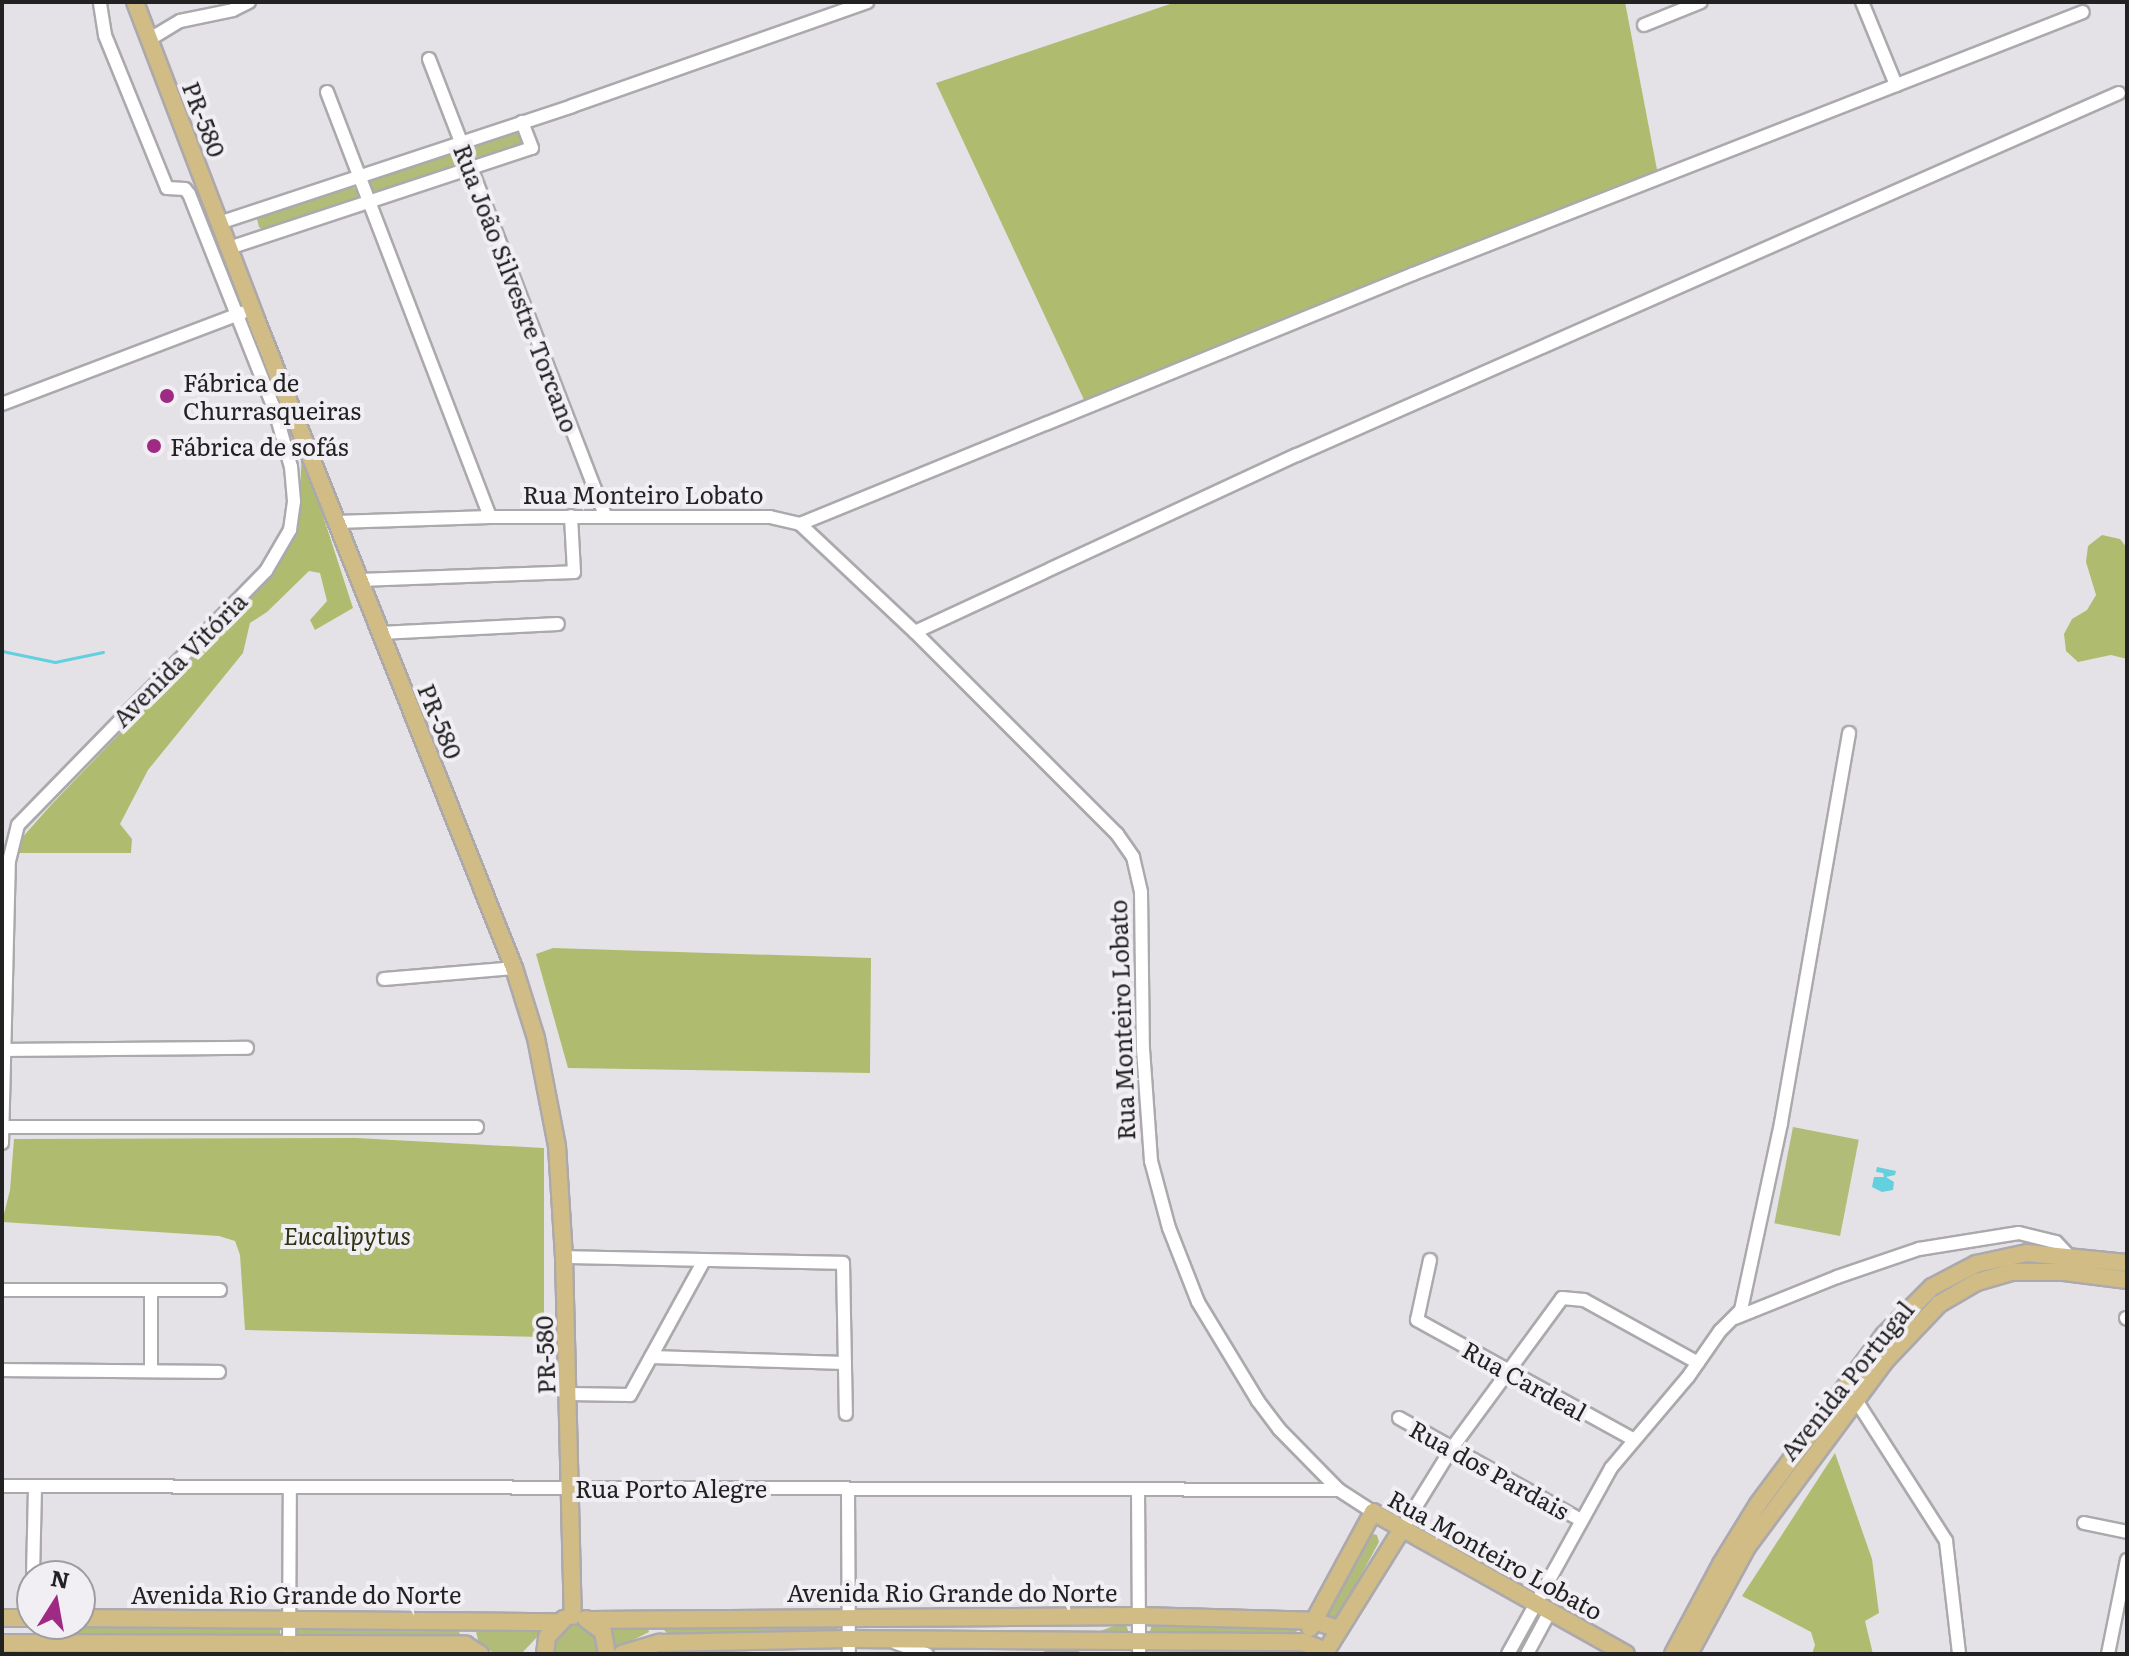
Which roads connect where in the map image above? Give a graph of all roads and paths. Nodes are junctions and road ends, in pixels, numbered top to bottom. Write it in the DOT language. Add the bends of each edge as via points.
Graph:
graph roads {
  1 [pos="100,2"];
  2 [pos="135,2"];
  3 [pos="249,2"];
  4 [pos="867,2"];
  5 [pos="1701,2"];
  6 [pos="1862,2"];
  7 [pos="2083,12"];
  8 [pos="1644,25"];
  9 [pos="150,39"];
  10 [pos="429,59"];
  11 [pos="1896,85"];
  12 [pos="327,92"];
  13 [pos="2119,93"];
  14 [pos="522,122"];
  15 [pos="460,143"];
  16 [pos="470,168"];
  17 [pos="360,176"];
  18 [pos="368,201"];
  19 [pos="219,223"];
  20 [pos="229,248"];
  21 [pos="244,312"];
  22 [pos="2,404"];
  23 [pos="571,516"];
  24 [pos="490,517"];
  25 [pos="606,517"];
  26 [pos="336,522"];
  27 [pos="800,524"];
  28 [pos="359,580"];
  29 [pos="558,624"];
  30 [pos="915,632"];
  31 [pos="380,633"];
  32 [pos="1849,733"];
  33 [pos="5,893"];
  34 [pos="514,968"];
  35 [pos="384,979"];
  36 [pos="247,1048"];
  37 [pos="6,1050"];
  38 [pos="4,1072"];
  39 [pos="4,1127"];
  40 [pos="477,1127"];
  41 [pos="2,1143"];
  42 [pos="2068,1255"];
  43 [pos="564,1257"];
  44 [pos="1430,1260"];
  45 [pos="703,1262"];
  46 [pos="2127,1263"];
  47 [pos="2127,1280"];
  48 [pos="2,1290"];
  49 [pos="151,1290"];
  50 [pos="220,1290"];
  51 [pos="1738,1314"];
  52 [pos="651,1357"];
  53 [pos="845,1363"];
  54 [pos="1698,1363"];
  55 [pos="1507,1369"];
  56 [pos="2,1370"];
  57 [pos="151,1371"];
  58 [pos="219,1372"];
  59 [pos="569,1394"];
  60 [pos="1856,1400"];
  61 [pos="846,1414"];
  62 [pos="1399,1418"];
  63 [pos="1634,1440"];
  64 [pos="1452,1448"];
  65 [pos="2,1486"];
  66 [pos="35,1487"];
  67 [pos="290,1487"];
  68 [pos="569,1488"];
  69 [pos="848,1489"];
  70 [pos="1339,1490"];
  71 [pos="1138,1491"];
  72 [pos="1373,1512"];
  73 [pos="1581,1520"];
  74 [pos="2084,1523"];
  75 [pos="1402,1529"];
  76 [pos="2127,1532"];
  77 [pos="33,1560"];
  78 [pos="2127,1560"];
  79 [pos="1542,1609"];
  80 [pos="849,1616"];
  81 [pos="1140,1616"];
  82 [pos="289,1617"];
  83 [pos="657,1617"];
  84 [pos="96,1618"];
  85 [pos="467,1619"];
  86 [pos="566,1619"];
  87 [pos="590,1620"];
  88 [pos="1314,1621"];
  89 [pos="1339,1629"];
  90 [pos="33,1640"];
  91 [pos="885,1640"];
  92 [pos="2,1643"];
  93 [pos="33,1644"];
  94 [pos="849,1647"];
  95 [pos="654,1648"];
  96 [pos="1139,1648"];
  97 [pos="1300,1648"];
  98 [pos="473,1649"];
  99 [pos="290,1650"];
  100 [pos="543,1652"];
  101 [pos="1326,1652"];
  102 [pos="607,1654"];
  103 [pos="622,1654"];
  104 [pos="927,1654"];
  105 [pos="1508,1654"];
  106 [pos="1527,1654"];
  107 [pos="1626,1654"];
  108 [pos="1673,1654"];
  109 [pos="1689,1654"];
  110 [pos="1959,1654"];
  111 [pos="2108,1654"];
  1 -- 21 [label="street, Avenida Vitória" via="105,35 167,188 189,194"];
  2 -- 9 [label="main road, PR-580 / PR-580"];
  3 -- 9 [label="street" via="180,21"];
  4 -- 14 [label="street"];
  5 -- 8 [label="street"];
  6 -- 11 [label="street"];
  7 -- 11 [label="street"];
  9 -- 19 [label="main road, PR-580 / PR-580"];
  10 -- 15 [label="street, Rua João Silvestre Torcano"];
  11 -- 27 [label="street" via="1413,274"];
  12 -- 17 [label="street"];
  13 -- 30 [label="street" via="1297,455"];
  14 -- 15 [label="street"];
  14 -- 16 [label="street" via="532,148"];
  15 -- 16 [label="street, Rua João Silvestre Torcano"];
  15 -- 17 [label="street"];
  16 -- 18 [label="street"];
  16 -- 25 [label="street, Rua João Silvestre Torcano"];
  17 -- 18 [label="street"];
  17 -- 19 [label="street"];
  18 -- 20 [label="street"];
  18 -- 24 [label="street"];
  19 -- 20 [label="main road, PR-580 / PR-580"];
  20 -- 21 [label="main road, PR-580 / PR-580"];
  21 -- 22 [label="street"];
  21 -- 26 [label="main road, PR-580 / PR-580"];
  21 -- 33 [label="street, Avenida Vitória" via="289,458 294,501 290,530 266,571 18,825"];
  23 -- 24 [label="street, Rua Monteiro Lobato"];
  23 -- 25 [label="street, Rua Monteiro Lobato"];
  23 -- 28 [label="street" via="574,572"];
  24 -- 26 [label="street, Rua Monteiro Lobato"];
  25 -- 27 [label="street, Rua Monteiro Lobato" via="770,517"];
  26 -- 28 [label="main road, PR-580 / PR-580"];
  27 -- 30 [label="street, Rua Monteiro Lobato"];
  28 -- 31 [label="main road, PR-580 / PR-580"];
  29 -- 31 [label="street"];
  30 -- 70 [label="street, Rua Monteiro Lobato" via="1117,834 1133,857 1141,892 1151,1161 1169,1228 1198,1302 1244,1381 1279,1429"];
  31 -- 34 [label="main road, PR-580 / PR-580"];
  32 -- 51 [label="street" via="1781,1123"];
  33 -- 37 [label="street, Avenida Vitória"];
  34 -- 35 [label="street"];
  34 -- 43 [label="main road, PR-580 / PR-580" via="549,1093"];
  36 -- 37 [label="street"];
  37 -- 38 [label="street, Avenida Vitória"];
  38 -- 39 [label="street, Avenida Vitória"];
  39 -- 40 [label="street"];
  39 -- 41 [label="street, Avenida Vitória"];
  42 -- 46 [label="main road"];
  42 -- 51 [label="street" via="2056,1242 2019,1233 1919,1249"];
  42 -- 108 [label="main road" via="2027,1253 1976,1264 1945,1278 1908,1308 1758,1504"];
  43 -- 45 [label="street"];
  43 -- 59 [label="main road, PR-580 / PR-580"];
  44 -- 55 [label="street, Rua Cardeal" via="1417,1320"];
  45 -- 52 [label="street"];
  45 -- 53 [label="street" via="843,1263"];
  47 -- 60 [label="main road, Avenida Portugal" via="2038,1271 1977,1282 1927,1315"];
  48 -- 49 [label="street"];
  49 -- 50 [label="street"];
  49 -- 57 [label="street"];
  51 -- 54 [label="street"];
  52 -- 53 [label="street"];
  52 -- 59 [label="street" via="630,1395"];
  53 -- 61 [label="street"];
  54 -- 55 [label="street" via="1571,1297 1562,1298"];
  54 -- 63 [label="street"];
  55 -- 63 [label="street, Rua Cardeal"];
  55 -- 64 [label="street"];
  56 -- 57 [label="street"];
  57 -- 58 [label="street"];
  59 -- 68 [label="main road, PR-580 / PR-580"];
  60 -- 109 [label="main road, Avenida Portugal" via="1747,1547"];
  60 -- 110 [label="street" via="1946,1541"];
  62 -- 64 [label="street, Rua dos Pardais"];
  63 -- 73 [label="street"];
  64 -- 73 [label="street, Rua dos Pardais"];
  64 -- 75 [label="street"];
  65 -- 66 [label="street, Rua Porto Alegre"];
  66 -- 67 [label="street, Rua Porto Alegre"];
  66 -- 77 [label="street"];
  67 -- 68 [label="street, Rua Porto Alegre"];
  67 -- 82 [label="street"];
  68 -- 69 [label="street, Rua Porto Alegre"];
  68 -- 86 [label="main road, PR-580"];
  69 -- 71 [label="street, Rua Porto Alegre"];
  69 -- 80 [label="street"];
  70 -- 71 [label="street, Rua Porto Alegre"];
  70 -- 72 [label="street, Rua Monteiro Lobato"];
  71 -- 81 [label="street"];
  72 -- 75 [label="main road, Rua Monteiro Lobato"];
  72 -- 88 [label="main road"];
  73 -- 79 [label="street"];
  74 -- 76 [label="street"];
  75 -- 79 [label="main road, Rua Monteiro Lobato"];
  75 -- 89 [label="main road"];
  78 -- 111 [label="street"];
  79 -- 105 [label="street"];
  79 -- 106 [label="street"];
  79 -- 107 [label="main road, Rua Monteiro Lobato"];
  80 -- 81 [label="main road, Avenida Rio Grande do Norte"];
  80 -- 83 [label="main road, Avenida Rio Grande do Norte"];
  80 -- 94 [label="street"];
  81 -- 88 [label="main road, Avenida Rio Grande do Norte"];
  81 -- 96 [label="street"];
  82 -- 84 [label="main road, Avenida Rio Grande do Norte"];
  82 -- 85 [label="main road, Avenida Rio Grande do Norte"];
  82 -- 99 [label="street"];
  83 -- 87 [label="main road, Avenida Rio Grande do Norte"];
  83 -- 95 [label="main road"];
  85 -- 86 [label="main road, Avenida Rio Grande do Norte"];
  85 -- 98 [label="main road"];
  86 -- 87 [label="main road, Avenida Rio Grande do Norte"];
  86 -- 100 [label="main road" via="547,1637"];
  87 -- 102 [label="main road" via="603,1632"];
  88 -- 89 [label="main road, Avenida Rio Grande do Norte"];
  88 -- 97 [label="main road"];
  89 -- 101 [label="main road"];
  90 -- 93 [label="street"];
  91 -- 94 [label="main road, Avenida Rio Grande do Norte"];
  91 -- 96 [label="main road, Avenida Rio Grande do Norte"];
  91 -- 104 [label="street"];
  92 -- 93 [label="main road"];
  93 -- 99 [label="main road"];
  94 -- 95 [label="main road, Avenida Rio Grande do Norte"];
  95 -- 103 [label="main road, Avenida Rio Grande do Norte"];
  96 -- 97 [label="main road, Avenida Rio Grande do Norte"];
  97 -- 101 [label="main road"];
  98 -- 99 [label="main road"];
}
